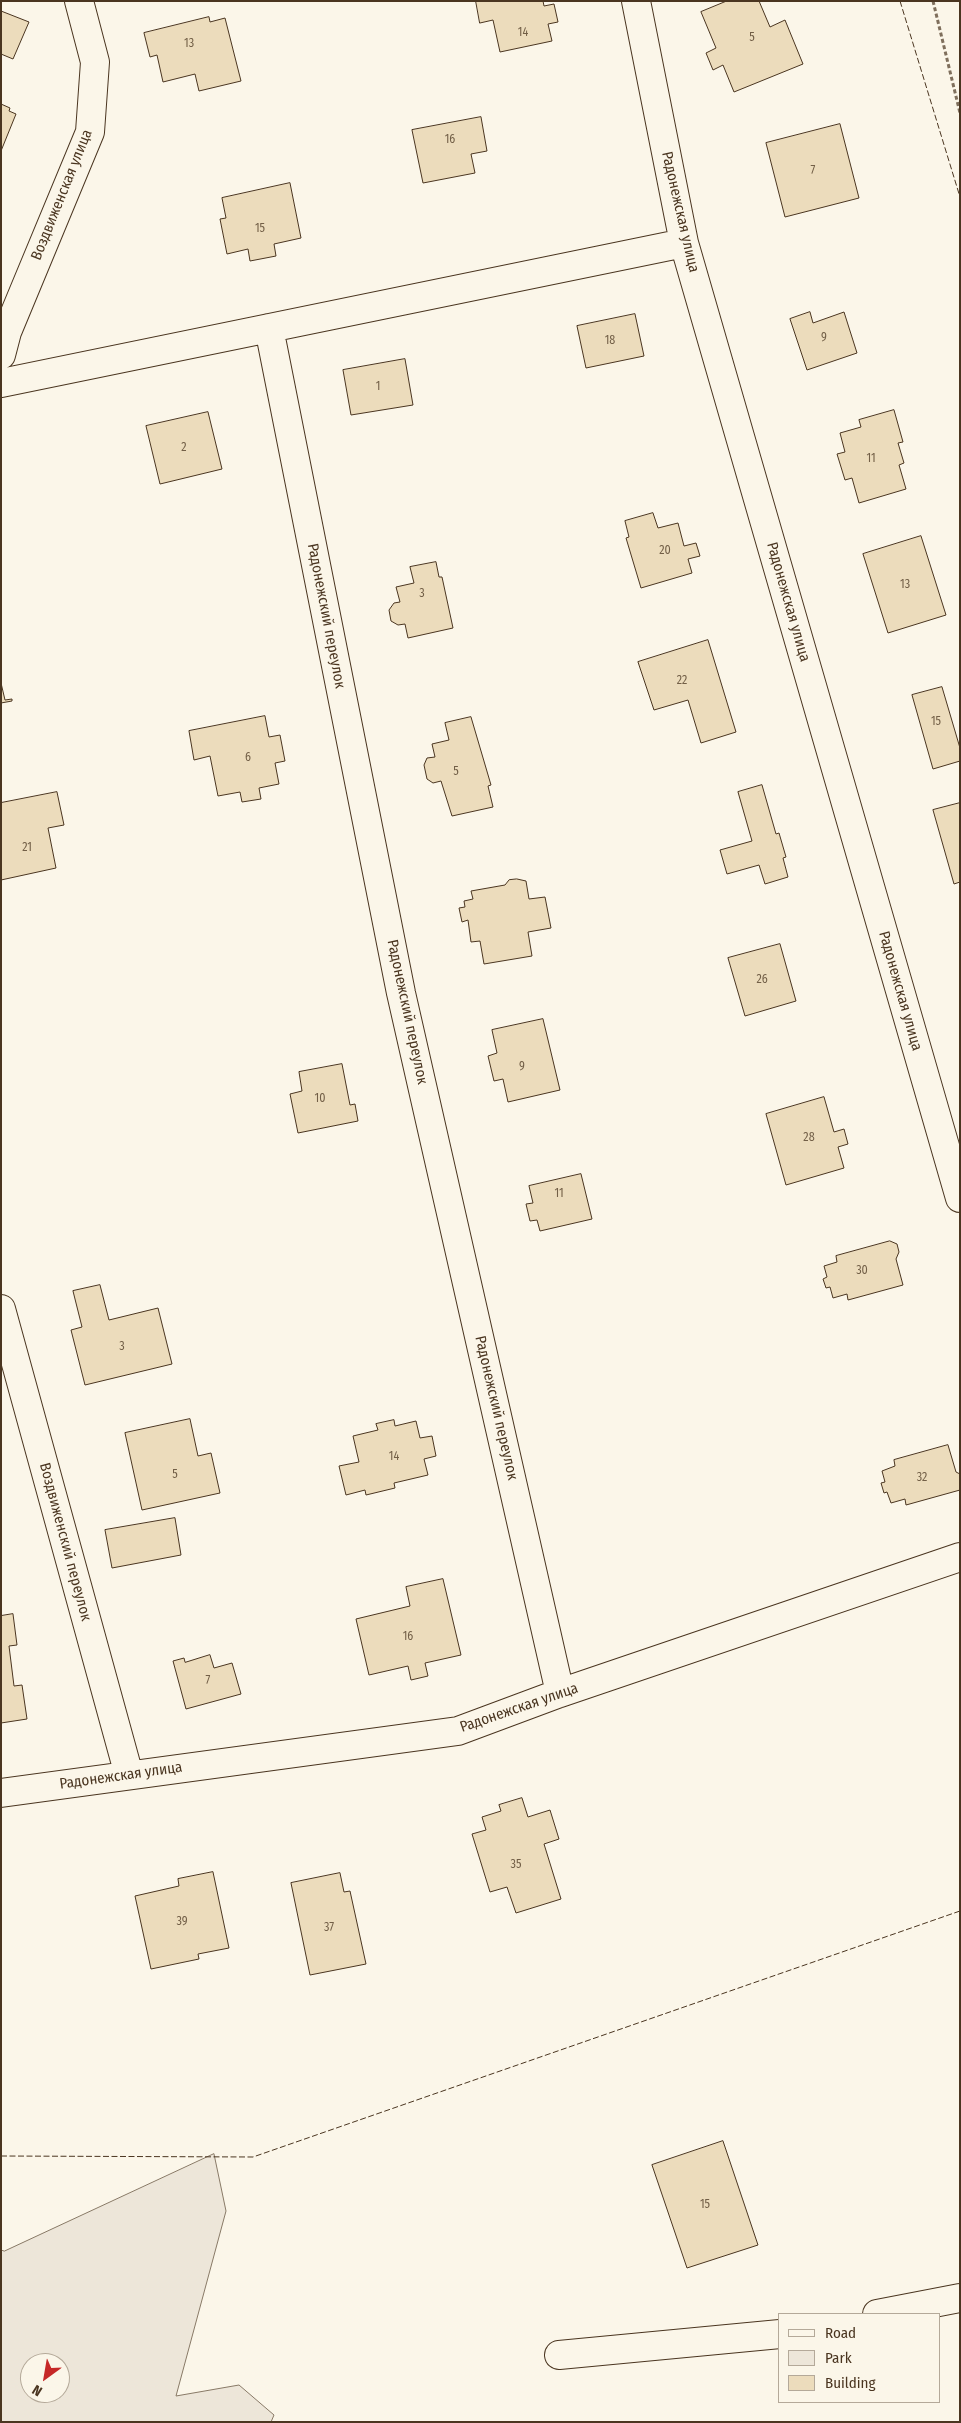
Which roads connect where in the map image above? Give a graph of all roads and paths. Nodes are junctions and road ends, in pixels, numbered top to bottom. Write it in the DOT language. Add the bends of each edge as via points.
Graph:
graph roads {
  1 [pos="78,1"];
  2 [pos="636,1"];
  3 [pos="932,1"];
  4 [pos="960,113"];
  5 [pos="684,244"];
  6 [pos="269,328"];
  7 [pos="1,355"];
  8 [pos="1,383"];
  9 [pos="960,1198"];
  10 [pos="1,1309"];
  11 [pos="960,1557"];
  12 [pos="560,1693"];
  13 [pos="129,1775"];
  14 [pos="1,1793"];
  15 [pos="960,2298"];
  16 [pos="882,2313"];
  17 [pos="778,2334"];
  18 [pos="559,2356"];
  1 -- 7 [label="street, Воздвиженская улица" via="95,62 90,132 7,332"];
  2 -- 5 [label="street, Радонежская улица"];
  3 -- 4 [label="path"];
  5 -- 6 [label="street"];
  5 -- 9 [label="street, Радонежская улица"];
  6 -- 8 [label="street"];
  6 -- 12 [label="street, Радонежский переулок" via="401,993"];
  10 -- 13 [label="street, Воздвиженский переулок"];
  11 -- 12 [label="street, Радонежская улица"];
  12 -- 13 [label="street, Радонежская улица" via="458,1731"];
  13 -- 14 [label="street, Радонежская улица"];
  15 -- 16 [label="street"];
  17 -- 18 [label="street"];
}
